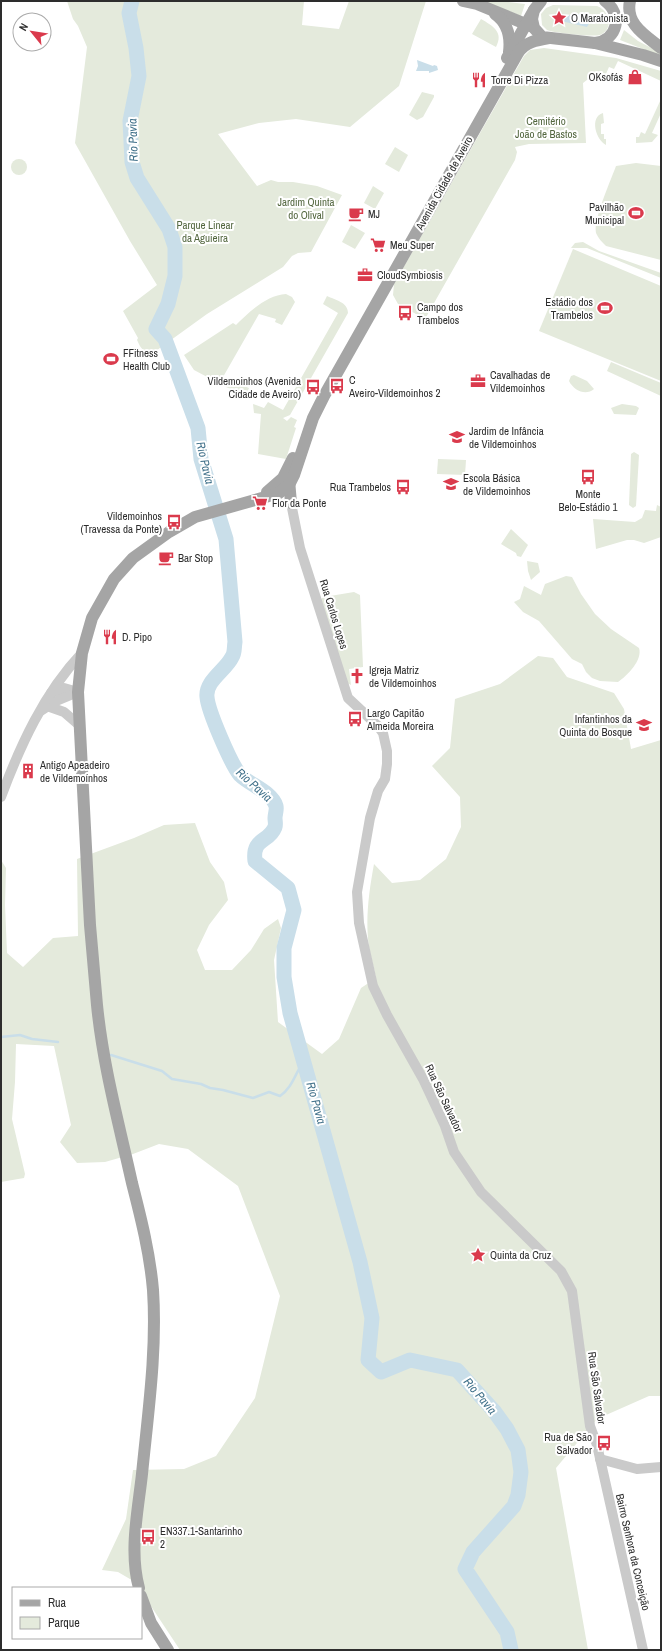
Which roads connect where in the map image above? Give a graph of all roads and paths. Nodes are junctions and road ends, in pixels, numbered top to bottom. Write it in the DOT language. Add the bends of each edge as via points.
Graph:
graph roads {
  1 [pos="463,1"];
  2 [pos="604,1"];
  3 [pos="626,1"];
  4 [pos="630,1"];
  5 [pos="538,5"];
  6 [pos="487,8"];
  7 [pos="617,20"];
  8 [pos="530,26"];
  9 [pos="549,38"];
  10 [pos="595,43"];
  11 [pos="661,48"];
  12 [pos="508,55"];
  13 [pos="661,61"];
  14 [pos="294,456"];
  15 [pos="291,480"];
  16 [pos="249,503"];
  17 [pos="291,503"];
  18 [pos="82,653"];
  19 [pos="51,692"];
  20 [pos="78,692"];
  21 [pos="44,708"];
  22 [pos="373,721"];
  23 [pos="79,725"];
  24 [pos="1,797"];
  25 [pos="600,1459"];
  26 [pos="661,1466"];
  27 [pos="139,1587"];
  28 [pos="142,1599"];
  29 [pos="168,1650"];
  30 [pos="643,1650"];
  1 -- 6 [label="main road"];
  2 -- 7 [label="main road" via="613,9"];
  3 -- 7 [label="main road"];
  4 -- 11 [label="main road" via="629,16 635,26"];
  5 -- 8 [label="main road, Avenida Cidade de Aveiro"];
  6 -- 8 [label="main road"];
  6 -- 12 [label="main road" via="506,25 510,39"];
  7 -- 10 [label="main road" via="609,37"];
  7 -- 11 [label="main road"];
  8 -- 9 [label="main road" via="542,37"];
  8 -- 12 [label="main road, Avenida Cidade de Aveiro"];
  9 -- 10 [label="main road"];
  9 -- 15 [label="main road, Avenida Cidade de Aveiro" via="529,43 515,58 321,401"];
  10 -- 13 [label="main road" via="643,54"];
  12 -- 14 [label="main road, Avenida Cidade de Aveiro" via="318,394 308,414"];
  14 -- 15 [label="main road, Avenida Cidade de Aveiro"];
  14 -- 16 [label="main road, Avenida Cidade de Aveiro" via="283,478 272,489"];
  15 -- 16 [label="main road" via="279,493"];
  15 -- 17 [label="main road, Avenida Cidade de Aveiro"];
  16 -- 17 [label="main road" via="280,497"];
  16 -- 18 [label="main road" via="198,516 169,532 133,558 114,579 92,618"];
  17 -- 22 [label="street, Rua Carlos Lopes" via="300,548 348,698"];
  18 -- 19 [label="street"];
  18 -- 20 [label="main road"];
  19 -- 20 [label="street" via="64,688"];
  19 -- 21 [label="street"];
  20 -- 21 [label="street"];
  20 -- 23 [label="main road"];
  21 -- 23 [label="street" via="64,712"];
  21 -- 24 [label="street" via="12,768"];
  22 -- 25 [label="street, Rua São Salvador" via="383,732 387,764 385,779 378,791 370,818 357,892 359,923 372,986 426,1086 454,1152 481,1192 561,1271 572,1291 590,1426"];
  23 -- 27 [label="main road" via="90,925 101,1041 138,1204 153,1289 154,1327 135,1536"];
  25 -- 26 [label="street" via="637,1468"];
  25 -- 30 [label="street, Bairro Senhora da Conceição"];
  28 -- 29 [label="main road" via="151,1623"];
}
